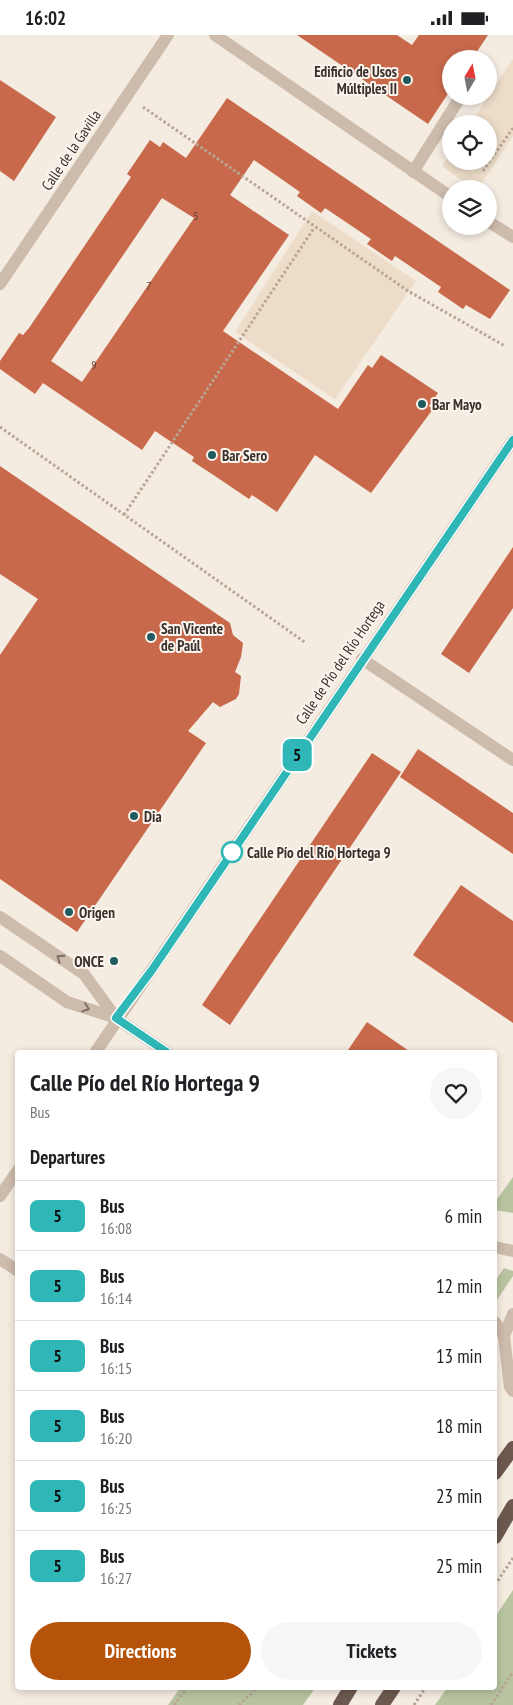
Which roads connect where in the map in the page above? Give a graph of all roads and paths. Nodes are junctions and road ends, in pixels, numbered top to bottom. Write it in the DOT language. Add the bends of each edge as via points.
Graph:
graph roads {
  1 [pos="168,35"];
  2 [pos="216,35"];
  3 [pos="127,96"];
  4 [pos="455,105"];
  5 [pos="513,128"];
  6 [pos="483,171"];
  7 [pos="413,172"];
  8 [pos="442,191"];
  9 [pos="497,226"];
  10 [pos="314,228"];
  11 [pos="513,237"];
  12 [pos="0,284"];
  13 [pos="505,346"];
  14 [pos="0,427"];
  15 [pos="513,440"];
  16 [pos="124,515"];
  17 [pos="306,643"];
  18 [pos="362,659"];
  19 [pos="513,760"];
  20 [pos="0,917"];
  21 [pos="0,957"];
  22 [pos="116,1018"];
  23 [pos="97,1050"];
  24 [pos="164,1050"];
  25 [pos="15,1174"];
  26 [pos="0,1196"];
  27 [pos="497,1247"];
  28 [pos="513,1251"];
  29 [pos="0,1259"];
  30 [pos="15,1269"];
  31 [pos="513,1314"];
  32 [pos="497,1325"];
  33 [pos="504,1336"];
  34 [pos="513,1391"];
  35 [pos="513,1448"];
  36 [pos="497,1470"];
  37 [pos="513,1505"];
  38 [pos="503,1529"];
  39 [pos="513,1558"];
  40 [pos="497,1582"];
  41 [pos="513,1672"];
  42 [pos="186,1690"];
  43 [pos="255,1690"];
  44 [pos="349,1690"];
  45 [pos="392,1690"];
  46 [pos="424,1690"];
  47 [pos="174,1705"];
  48 [pos="239,1705"];
  49 [pos="340,1705"];
  50 [pos="382,1705"];
  51 [pos="414,1705"];
  52 [pos="491,1705"];
  1 -- 3 [label="street, Calle de la Gavilla"];
  2 -- 7 [label="street"];
  3 -- 10 [label="path"];
  3 -- 12 [label="street, Calle de la Gavilla"];
  4 -- 7 [label="street"];
  5 -- 6 [label="path"];
  7 -- 8 [label="street"];
  9 -- 11 [label="street"];
  10 -- 13 [label="path" via="408,291"];
  10 -- 16 [label="path"];
  14 -- 16 [label="path"];
  15 -- 18 [label="street, Calle de Pío del Río Hortega"];
  16 -- 17 [label="path"];
  18 -- 19 [label="street"];
  18 -- 22 [label="street, Calle de Pío del Río Hortega" via="152,970"];
  22 -- 20 [label="street, one-way" via="84,974"];
  21 -- 22 [label="street, one-way" via="67,1002"];
  22 -- 23 [label="street, Calle de Pío del Río Hortega"];
  22 -- 24 [label="street"];
  25 -- 26 [label="street"];
  27 -- 28 [label="street"];
  29 -- 30 [label="street"];
  31 -- 33 [label="street"];
  32 -- 33 [label="street"];
  33 -- 34 [label="street"];
  35 -- 36 [label="highway"];
  37 -- 38 [label="highway"];
  39 -- 40 [label="path"];
  41 -- 52 [label="path"];
  42 -- 47 [label="path"];
  43 -- 48 [label="path"];
  44 -- 49 [label="highway"];
  45 -- 50 [label="highway"];
  46 -- 51 [label="path"];
}
